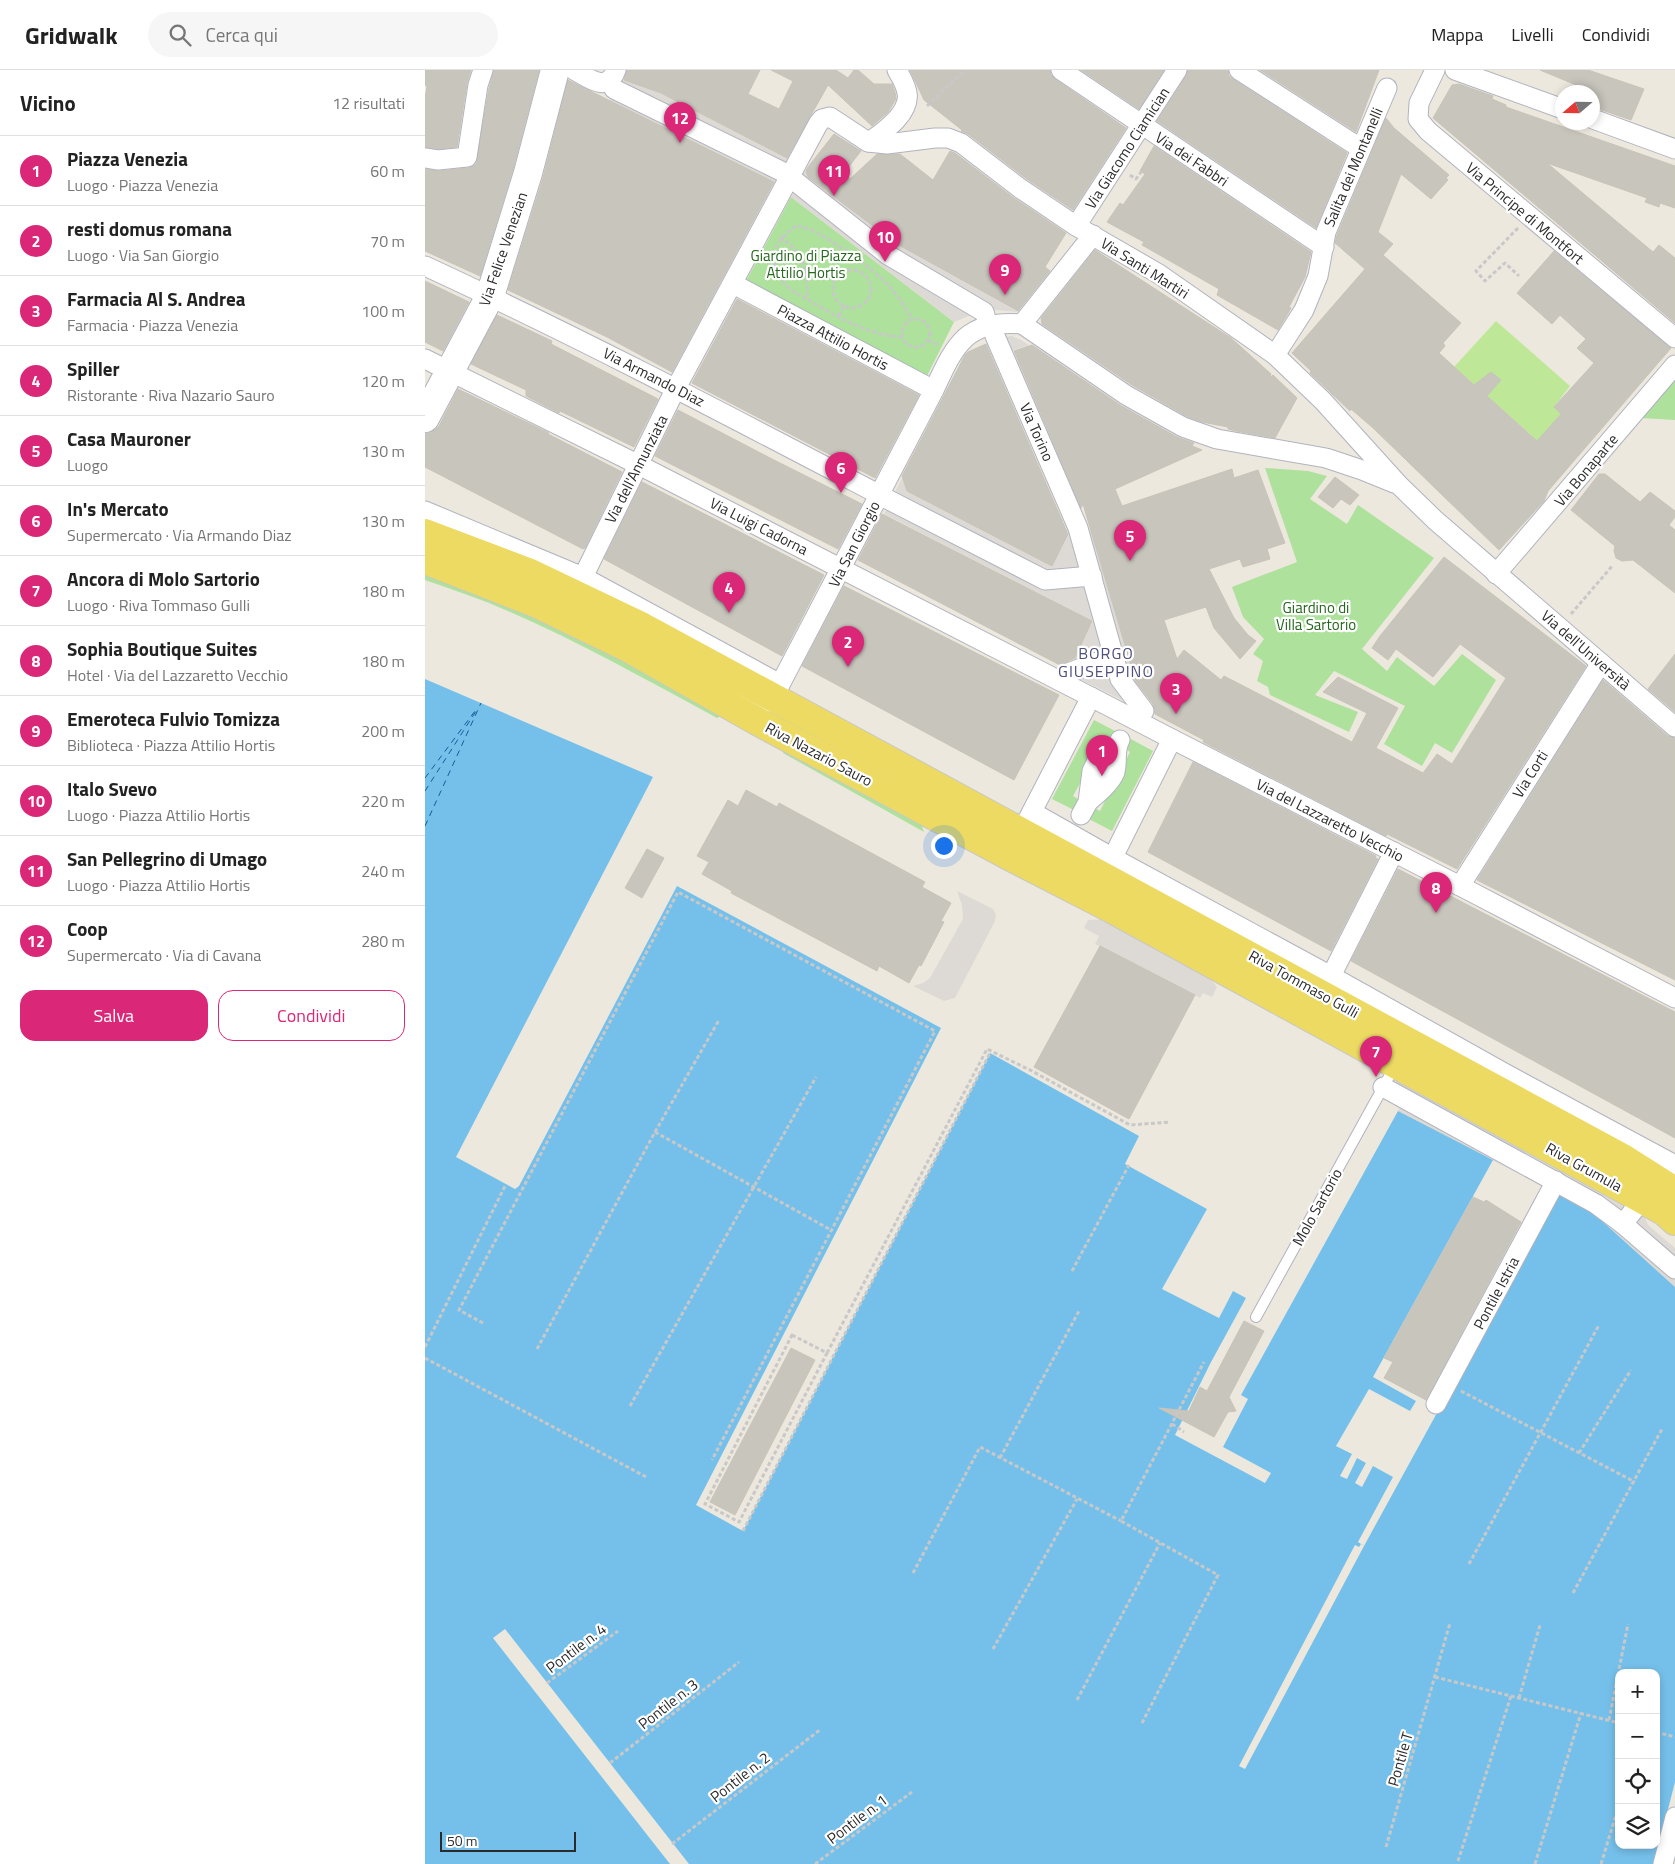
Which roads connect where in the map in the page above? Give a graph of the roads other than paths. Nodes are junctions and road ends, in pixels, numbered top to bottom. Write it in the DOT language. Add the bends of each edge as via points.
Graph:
graph roads {
  1 [pos="483,70"];
  2 [pos="555,70"];
  3 [pos="574,70"];
  4 [pos="897,70"];
  5 [pos="1061,70"];
  6 [pos="1177,70"];
  7 [pos="1239,70"];
  8 [pos="1435,70"];
  9 [pos="1455,70"];
  10 [pos="613,80"];
  11 [pos="1387,88"];
  12 [pos="1555,106"];
  13 [pos="1600,122"];
  14 [pos="1142,126"];
  15 [pos="868,142"];
  16 [pos="1360,148"];
  17 [pos="1675,149"];
  18 [pos="425,158"];
  19 [pos="789,177"];
  20 [pos="1085,231"];
  21 [pos="1324,247"];
  22 [pos="425,266"];
  23 [pos="736,286"];
  24 [pos="490,296"];
  25 [pos="985,315"];
  26 [pos="1022,324"];
  27 [pos="995,336"];
  28 [pos="1675,338"];
  29 [pos="1275,355"];
  30 [pos="425,359"];
  31 [pos="1675,365"];
  32 [pos="450,371"];
  33 [pos="676,388"];
  34 [pos="930,388"];
  35 [pos="425,418"];
  36 [pos="639,465"];
  37 [pos="1399,485"];
  38 [pos="883,497"];
  39 [pos="425,511"];
  40 [pos="425,533"];
  41 [pos="425,560"];
  42 [pos="842,569"];
  43 [pos="1496,574"];
  44 [pos="583,576"];
  45 [pos="1092,576"];
  46 [pos="630,649"];
  47 [pos="1114,656"];
  48 [pos="1601,663"];
  49 [pos="1068,672"];
  50 [pos="777,691"];
  51 [pos="1091,697"];
  52 [pos="1138,709"];
  53 [pos="1675,727"];
  54 [pos="1171,739"];
  55 [pos="1120,740"];
  56 [pos="1085,808"];
  57 [pos="1020,833"];
  58 [pos="1394,852"];
  59 [pos="1108,866"];
  60 [pos="1460,886"];
  61 [pos="1331,976"];
  62 [pos="1675,998"];
  63 [pos="1397,1064"];
  64 [pos="1381,1092"];
  65 [pos="1495,1106"];
  66 [pos="1675,1165"];
  67 [pos="1556,1182"];
  68 [pos="1675,1191"];
  69 [pos="1637,1206"];
  70 [pos="1675,1221"];
  71 [pos="1623,1224"];
  72 [pos="1675,1269"];
  73 [pos="1256,1317"];
  74 [pos="1436,1404"];
  75 [pos="1675,1817"];
  76 [pos="1663,1864"];
  1 -- 18 [label="street" via="467,157"];
  2 -- 24 [label="street, Via Felice Venezian" via="528,173"];
  3 -- 10 [label="street" via="597,83"];
  4 -- 15 [label="street" via="908,92 905,110 886,131"];
  5 -- 14 [label="street, Via dei Fabbri"];
  6 -- 14 [label="street, Via Giacomo Ciamician"];
  7 -- 16 [label="street"];
  8 -- 28 [label="street, Via Principe di Montfort" via="1419,103 1418,119 1428,131"];
  9 -- 12 [label="street"];
  10 -- 19 [label="street"];
  11 -- 16 [label="street, Salita dei Montanelli"];
  13 -- 17 [label="street"];
  14 -- 20 [label="street, Via Giacomo Ciamician"];
  14 -- 21 [label="street, Via dei Fabbri"];
  15 -- 19 [label="street" via="835,119 826,117 818,124"];
  15 -- 20 [label="street, Via Santi Martiri" via="887,144 947,138 961,143 1021,189"];
  16 -- 21 [label="street, Salita dei Montanelli" via="1326,232"];
  19 -- 23 [label="street"];
  19 -- 25 [label="street" via="888,255"];
  20 -- 26 [label="street, Via Giacomo Ciamician"];
  20 -- 29 [label="street, Via Santi Martiri" via="1159,274"];
  21 -- 29 [label="street, Salita dei Montanelli" via="1318,276 1304,310"];
  22 -- 24 [label="street, Via Armando Diaz"];
  23 -- 33 [label="street, Via dell'Annunziata"];
  23 -- 34 [label="street, Piazza Attilio Hortis"];
  24 -- 32 [label="street, Via Felice Venezian"];
  24 -- 33 [label="street, Via Armando Diaz"];
  26 -- 34 [label="street" via="1006,322 977,329 957,345"];
  26 -- 37 [label="street" via="1126,395 1183,427 1217,439 1326,458"];
  27 -- 45 [label="street, Via Torino" via="1079,528"];
  29 -- 37 [label="street, Via Santi Martiri" via="1323,401"];
  30 -- 32 [label="street, Via Luigi Cadorna"];
  31 -- 43 [label="street, Via Bonaparte"];
  32 -- 35 [label="street, Via Felice Venezian"];
  32 -- 36 [label="street, Via Luigi Cadorna"];
  33 -- 36 [label="street, Via dell'Annunziata"];
  33 -- 38 [label="street, Via Armando Diaz"];
  34 -- 38 [label="street, Via San Giorgio"];
  36 -- 42 [label="street, Via Luigi Cadorna"];
  36 -- 44 [label="street, Via dell'Annunziata"];
  37 -- 43 [label="street, Via dell'Università"];
  38 -- 42 [label="street, Via San Giorgio"];
  38 -- 45 [label="street, Via Armando Diaz" via="1045,580"];
  39 -- 44 [label="street, Riva Nazario Sauro"];
  40 -- 50 [label="main road, Riva Nazario Sauro" via="528,572"];
  41 -- 46 [label="main road, Riva Nazario Sauro" via="535,603"];
  42 -- 50 [label="street, Via San Giorgio"];
  42 -- 51 [label="street, Via Luigi Cadorna"];
  43 -- 48 [label="street, Via dell'Università"];
  44 -- 50 [label="street, Riva Nazario Sauro"];
  45 -- 47 [label="street, Via Torino"];
  46 -- 50 [label="street, Riva Nazario Sauro" via="660,652 753,703 769,702"];
  46 -- 57 [label="main road, Riva Nazario Sauro" via="757,721"];
  47 -- 49 [label="street"];
  47 -- 52 [label="street, Via Torino" via="1120,679"];
  48 -- 53 [label="street, Via dell'Università"];
  48 -- 60 [label="street, Via Corti"];
  50 -- 57 [label="main road, Riva Nazario Sauro"];
  51 -- 54 [label="street, Via del Lazzaretto Vecchio"];
  51 -- 57 [label="street"];
  54 -- 58 [label="street, Via del Lazzaretto Vecchio"];
  54 -- 59 [label="street"];
  55 -- 56 [label="street" via="1097,761"];
  57 -- 59 [label="main road"];
  57 -- 63 [label="main road, Riva Tommaso Gulli" via="1112,909"];
  58 -- 60 [label="street, Via del Lazzaretto Vecchio"];
  58 -- 61 [label="street"];
  59 -- 61 [label="street, Riva Tommaso Gulli"];
  59 -- 65 [label="main road, Riva Tommaso Gulli"];
  60 -- 62 [label="street, Via del Lazzaretto Vecchio"];
  61 -- 65 [label="street, Riva Tommaso Gulli"];
  63 -- 64 [label="lane"];
  63 -- 65 [label="main road, Riva Tommaso Gulli"];
  64 -- 65 [label="street"];
  64 -- 73 [label="lane, Molo Sartorio"];
  65 -- 66 [label="street"];
  65 -- 67 [label="street, Riva Grumula"];
  65 -- 68 [label="main road, Riva Grumula" via="1623,1158"];
  65 -- 70 [label="main road, Riva Grumula"];
  67 -- 71 [label="street, Riva Grumula" via="1596,1204"];
  67 -- 74 [label="street, Pontile Istria"];
  69 -- 71 [label="street"];
  71 -- 72 [label="street, Riva Grumula"];
  75 -- 76 [label="street"];
}
